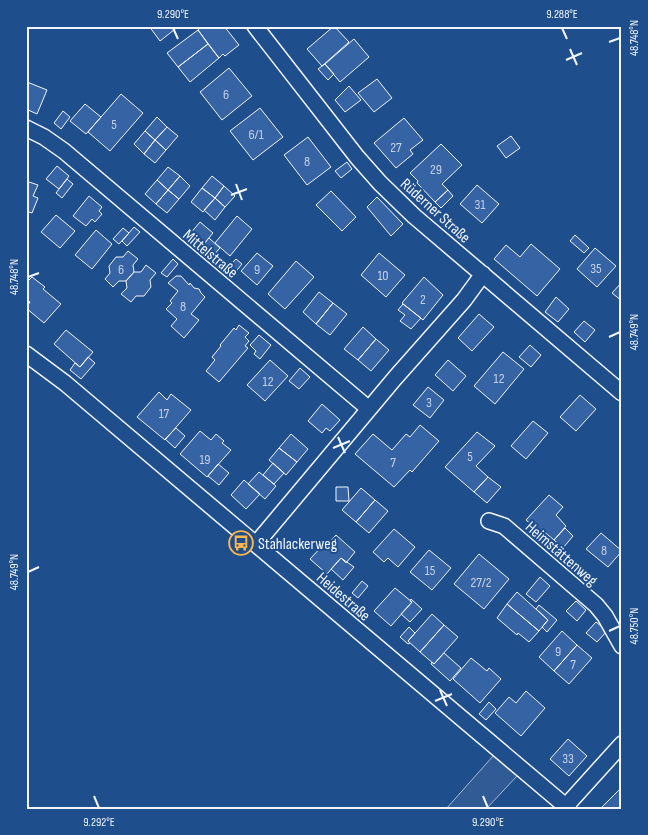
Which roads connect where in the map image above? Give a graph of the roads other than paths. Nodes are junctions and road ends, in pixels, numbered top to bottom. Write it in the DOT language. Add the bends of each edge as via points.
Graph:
graph roads {
  1 [pos="254,26"];
  2 [pos="26,128"];
  3 [pos="482,274"];
  4 [pos="26,354"];
  5 [pos="622,393"];
  6 [pos="369,409"];
  7 [pos="489,521"];
  8 [pos="256,544"];
  9 [pos="622,646"];
  10 [pos="622,744"];
  11 [pos="567,807"];
  1 -- 3 [label="street, Rüderner Straße" via="368,171 414,216"];
  2 -- 6 [label="street, Mittelstraße" via="64,151"];
  3 -- 5 [label="street, Rüderner Straße"];
  3 -- 6 [label="street" via="464,300"];
  4 -- 8 [label="street, Heidestraße" via="58,377"];
  6 -- 8 [label="street"];
  7 -- 9 [label="street, Heimstättenweg" via="504,526 588,598 605,616"];
  8 -- 11 [label="street, Heidestraße"];
  10 -- 11 [label="street"];
}
